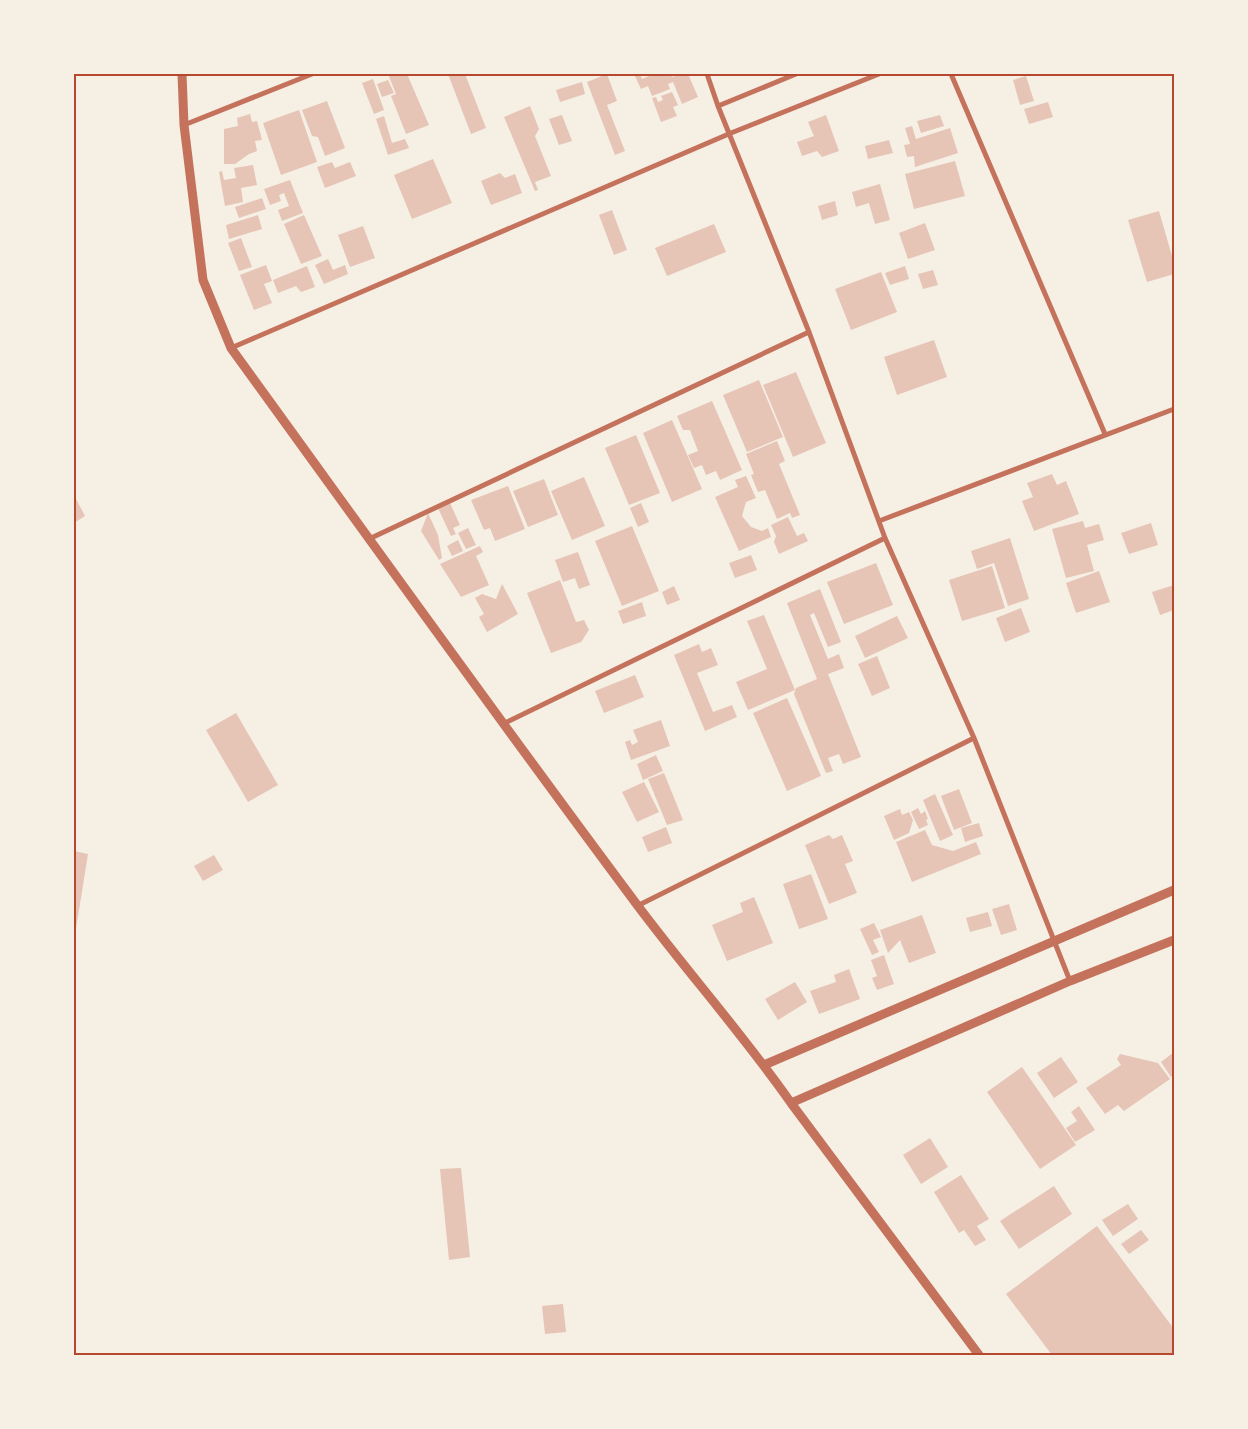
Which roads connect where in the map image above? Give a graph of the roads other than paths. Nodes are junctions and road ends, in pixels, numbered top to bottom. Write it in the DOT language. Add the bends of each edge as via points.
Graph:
graph roads {
  1 [pos="182,74"];
  2 [pos="312,74"];
  3 [pos="707,74"];
  4 [pos="796,74"];
  5 [pos="879,74"];
  6 [pos="951,74"];
  7 [pos="718,106"];
  8 [pos="184,125"];
  9 [pos="731,133"];
  10 [pos="809,332"];
  11 [pos="231,348"];
  12 [pos="1174,409"];
  13 [pos="1105,434"];
  14 [pos="879,521"];
  15 [pos="885,538"];
  16 [pos="369,539"];
  17 [pos="502,724"];
  18 [pos="974,738"];
  19 [pos="1174,890"];
  20 [pos="637,906"];
  21 [pos="1053,940"];
  22 [pos="1174,940"];
  23 [pos="1070,981"];
  24 [pos="764,1065"];
  25 [pos="791,1103"];
  26 [pos="979,1355"];
  1 -- 8 [label="street"];
  2 -- 8 [label="street"];
  3 -- 7 [label="street"];
  4 -- 7 [label="street"];
  5 -- 9 [label="street"];
  6 -- 13 [label="street"];
  7 -- 9 [label="street"];
  8 -- 11 [label="street" via="203,280"];
  9 -- 10 [label="street"];
  9 -- 11 [label="street"];
  10 -- 14 [label="street"];
  10 -- 16 [label="street"];
  11 -- 16 [label="street"];
  12 -- 13 [label="street"];
  13 -- 14 [label="street"];
  14 -- 15 [label="street"];
  15 -- 17 [label="street"];
  15 -- 18 [label="street"];
  16 -- 17 [label="street"];
  17 -- 20 [label="street"];
  18 -- 20 [label="street"];
  18 -- 21 [label="street"];
  19 -- 21 [label="street"];
  20 -- 24 [label="street"];
  21 -- 23 [label="street"];
  21 -- 24 [label="street"];
  22 -- 23 [label="street"];
  23 -- 25 [label="street"];
  24 -- 25 [label="street"];
  25 -- 26 [label="street"];
}
